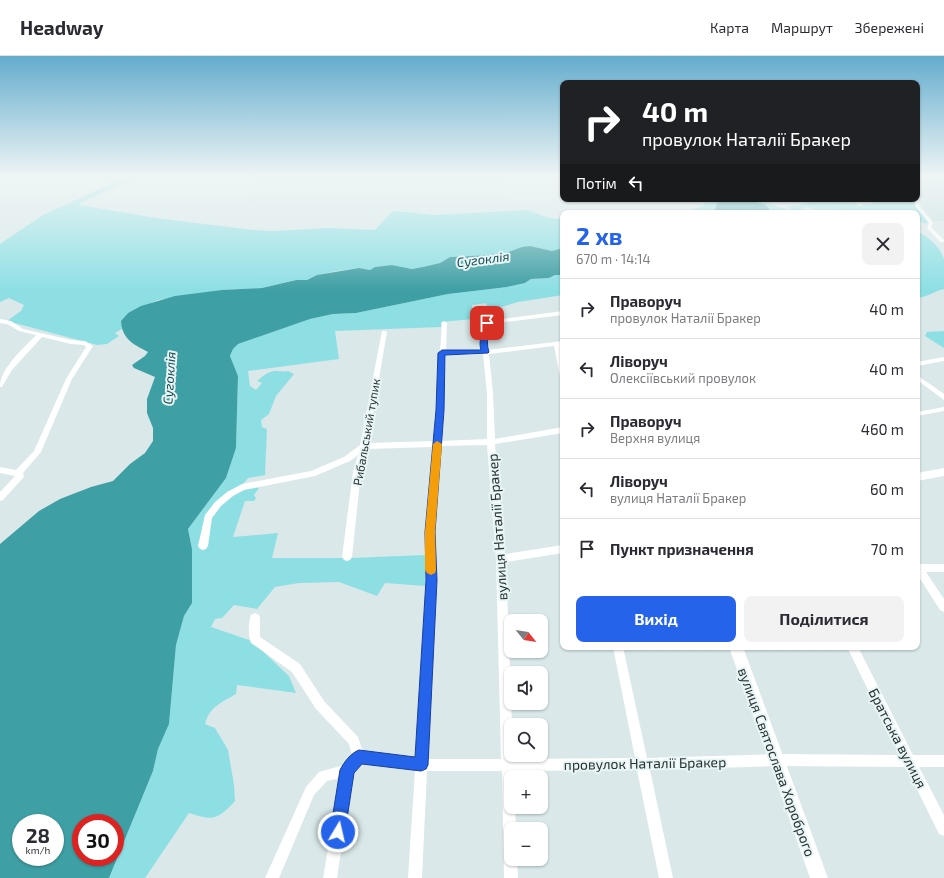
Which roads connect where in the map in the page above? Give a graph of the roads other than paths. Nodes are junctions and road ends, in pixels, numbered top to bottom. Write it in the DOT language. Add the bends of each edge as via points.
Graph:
graph roads {
  1 [pos="924,214"];
  2 [pos="942,241"];
  3 [pos="560,313"];
  4 [pos="0,321"];
  5 [pos="444,323"];
  6 [pos="384,332"];
  7 [pos="40,335"];
  8 [pos="560,344"];
  9 [pos="486,352"];
  10 [pos="442,353"];
  11 [pos="944,359"];
  12 [pos="920,363"];
  13 [pos="920,379"];
  14 [pos="0,385"];
  15 [pos="944,398"];
  16 [pos="944,409"];
  17 [pos="920,413"];
  18 [pos="560,431"];
  19 [pos="492,442"];
  20 [pos="438,443"];
  21 [pos="364,446"];
  22 [pos="0,470"];
  23 [pos="944,472"];
  24 [pos="18,473"];
  25 [pos="920,476"];
  26 [pos="0,498"];
  27 [pos="203,546"];
  28 [pos="560,549"];
  29 [pos="347,557"];
  30 [pos="501,559"];
  31 [pos="920,567"];
  32 [pos="944,568"];
  33 [pos="920,570"];
  34 [pos="944,607"];
  35 [pos="256,618"];
  36 [pos="619,650"];
  37 [pos="737,650"];
  38 [pos="854,650"];
  39 [pos="359,757"];
  40 [pos="777,760"];
  41 [pos="909,760"];
  42 [pos="944,761"];
  43 [pos="643,764"];
  44 [pos="421,765"];
  45 [pos="506,765"];
  46 [pos="347,770"];
  47 [pos="944,829"];
  48 [pos="272,878"];
  49 [pos="330,878"];
  50 [pos="414,878"];
  51 [pos="511,878"];
  52 [pos="666,878"];
  53 [pos="819,878"];
  1 -- 2 [label="street" via="931,223 929,227"];
  3 -- 9 [label="street, вулиця Наталії Бракер" via="488,322 483,343"];
  4 -- 7 [label="street" via="9,322 21,330"];
  5 -- 10 [label="street"];
  6 -- 21 [label="street, Рибальський тупик"];
  7 -- 14 [label="street" via="9,368"];
  7 -- 24 [label="street" via="71,342 85,342 90,346 69,379 37,452"];
  8 -- 9 [label="street"];
  9 -- 10 [label="street"];
  9 -- 19 [label="street, вулиця Наталії Бракер"];
  10 -- 20 [label="street"];
  11 -- 12 [label="street"];
  13 -- 15 [label="street"];
  16 -- 17 [label="street"];
  18 -- 19 [label="street"];
  19 -- 20 [label="street"];
  19 -- 30 [label="street, вулиця Наталії Бракер"];
  20 -- 21 [label="street"];
  20 -- 44 [label="street" via="430,532 431,580"];
  21 -- 27 [label="street" via="322,471 242,487 230,494 208,517"];
  21 -- 29 [label="street, Рибальський тупик" via="357,472"];
  22 -- 24 [label="street"];
  23 -- 25 [label="street"];
  24 -- 26 [label="street" via="20,476"];
  28 -- 30 [label="street"];
  30 -- 45 [label="street, вулиця Наталії Бракер"];
  31 -- 32 [label="street"];
  33 -- 34 [label="street"];
  35 -- 39 [label="street" via="256,639 296,668 320,706 354,742"];
  36 -- 43 [label="street"];
  37 -- 40 [label="street, вулиця Святослава Хороброго"];
  38 -- 41 [label="street, Братська вулиця"];
  39 -- 44 [label="street, провулок Наталії Бракер"];
  39 -- 46 [label="street"];
  40 -- 41 [label="street, провулок Наталії Бракер"];
  40 -- 43 [label="street, провулок Наталії Бракер"];
  40 -- 53 [label="street, вулиця Святослава Хороброго"];
  41 -- 42 [label="street, провулок Наталії Бракер"];
  41 -- 47 [label="street, Братська вулиця"];
  43 -- 45 [label="street, провулок Наталії Бракер"];
  43 -- 52 [label="street"];
  44 -- 45 [label="street, провулок Наталії Бракер"];
  44 -- 50 [label="street"];
  45 -- 51 [label="street, вулиця Наталії Бракер"];
  46 -- 48 [label="street" via="323,776 310,791"];
  46 -- 49 [label="street"];
}
